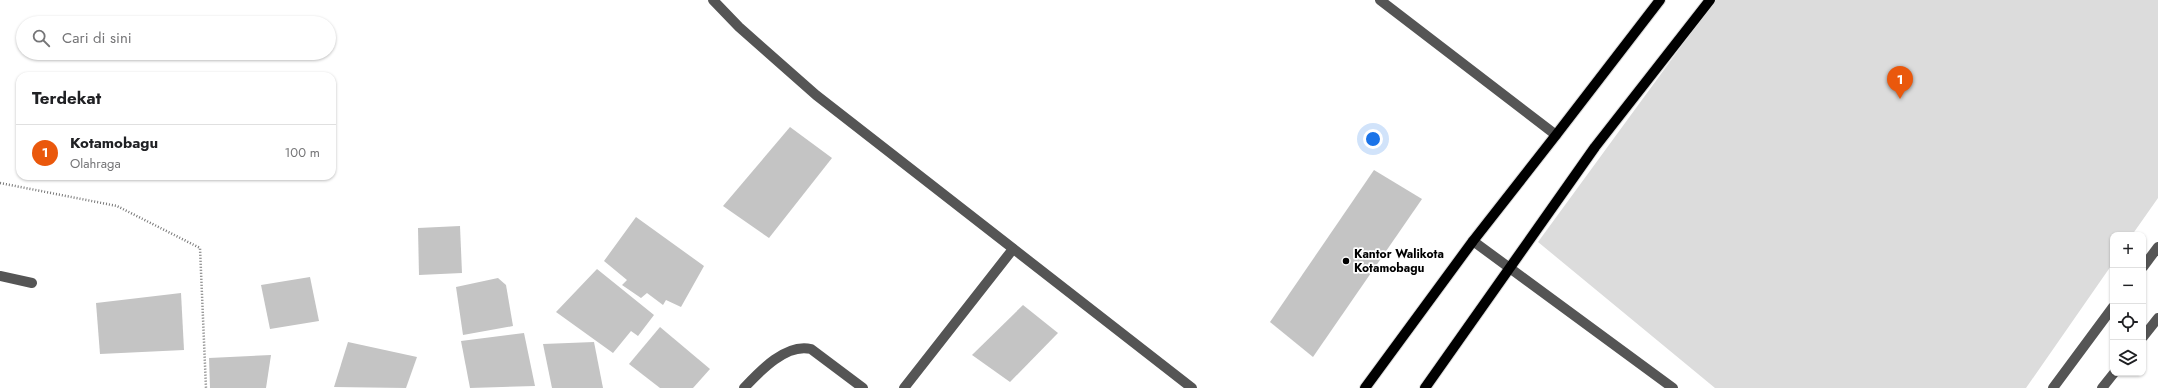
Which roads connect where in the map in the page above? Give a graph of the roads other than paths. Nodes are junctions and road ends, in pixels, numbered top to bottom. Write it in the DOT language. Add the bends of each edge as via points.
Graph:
graph roads {
  1 [pos="713,0"];
  2 [pos="1380,0"];
  3 [pos="1660,0"];
  4 [pos="1710,0"];
  5 [pos="1556,135"];
  6 [pos="1472,241"];
  7 [pos="2158,247"];
  8 [pos="1013,249"];
  9 [pos="2146,263"];
  10 [pos="1510,269"];
  11 [pos="0,276"];
  12 [pos="32,283"];
  13 [pos="2110,311"];
  14 [pos="2158,318"];
  15 [pos="2146,333"];
  16 [pos="2112,376"];
  17 [pos="744,388"];
  18 [pos="863,388"];
  19 [pos="904,388"];
  20 [pos="1192,388"];
  21 [pos="1365,388"];
  22 [pos="1426,388"];
  23 [pos="1673,388"];
  24 [pos="2053,388"];
  25 [pos="2102,388"];
  1 -- 8 [label="street" via="739,27 816,95"];
  2 -- 5 [label="street"];
  3 -- 5 [label="main road"];
  4 -- 10 [label="main road" via="1595,147"];
  5 -- 6 [label="main road"];
  6 -- 10 [label="street"];
  6 -- 21 [label="main road"];
  7 -- 9 [label="street"];
  8 -- 19 [label="street"];
  8 -- 20 [label="street"];
  10 -- 22 [label="main road"];
  10 -- 23 [label="street"];
  11 -- 12 [label="street"];
  13 -- 24 [label="street"];
  14 -- 15 [label="street"];
  16 -- 25 [label="street"];
  17 -- 18 [label="street" via="788,351 801,346 811,348"];
}
